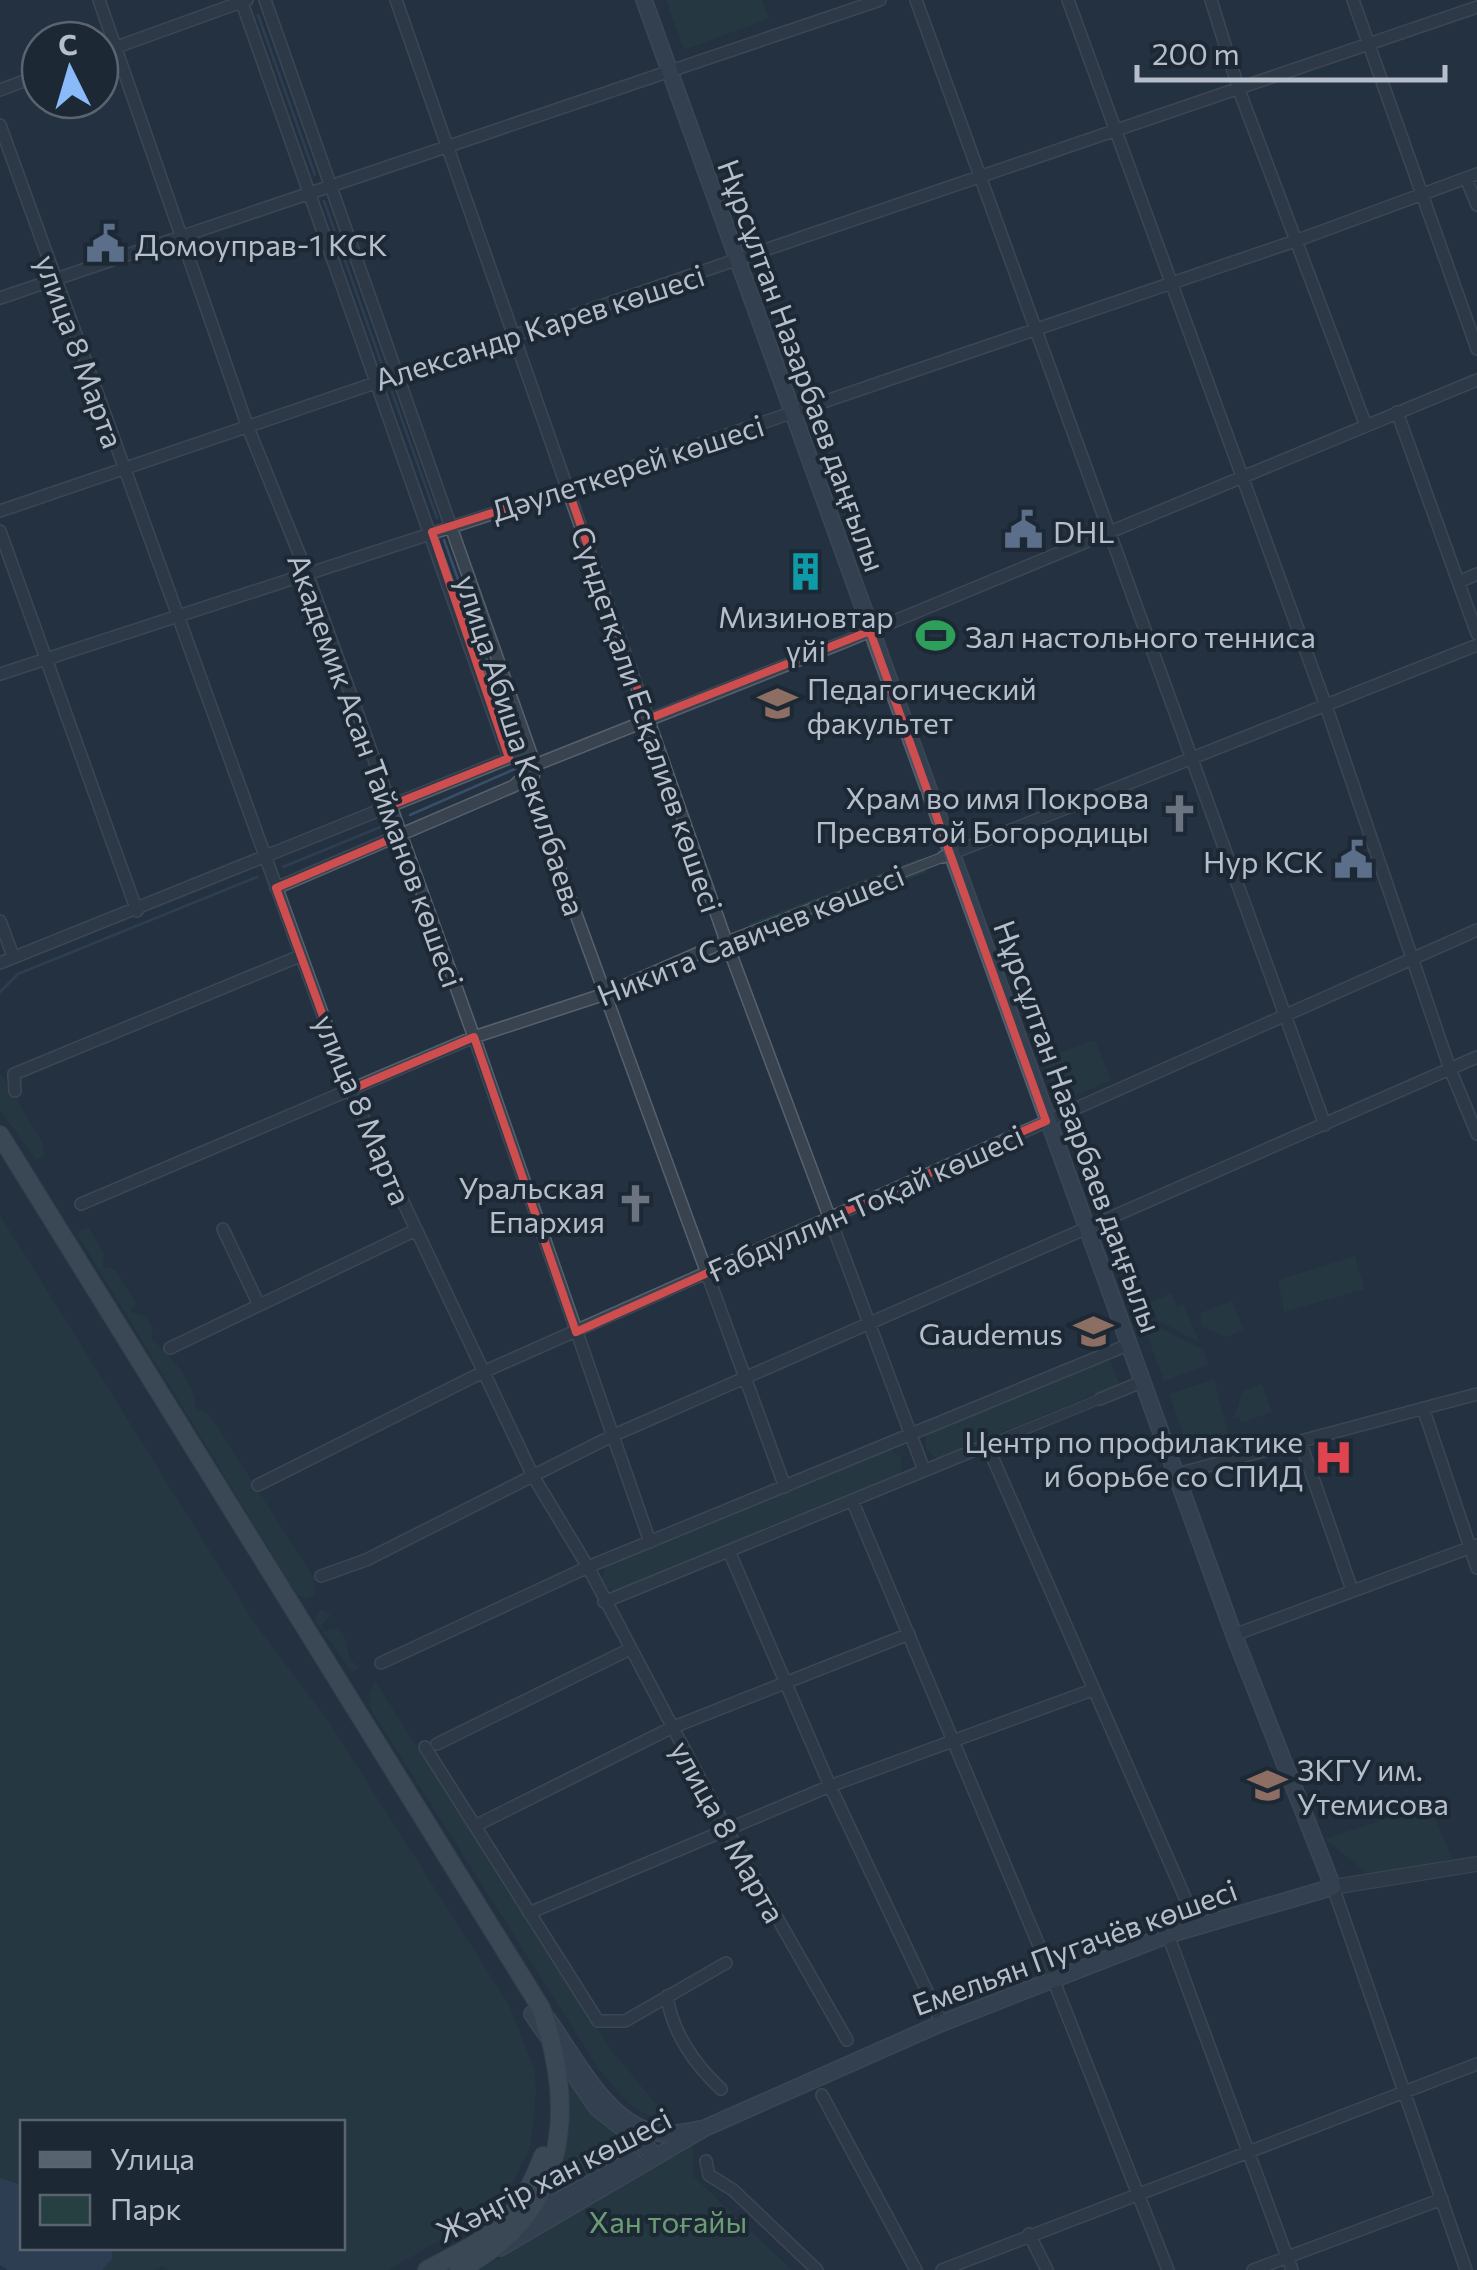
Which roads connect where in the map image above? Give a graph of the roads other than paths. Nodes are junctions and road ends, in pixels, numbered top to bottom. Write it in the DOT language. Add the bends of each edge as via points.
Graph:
graph roads {
  1 [pos="265,0"];
  2 [pos="396,0"];
  3 [pos="644,0"];
  4 [pos="880,0"];
  5 [pos="916,0"];
  6 [pos="1068,0"];
  7 [pos="1210,0"];
  8 [pos="1353,0"];
  9 [pos="243,1"];
  10 [pos="1477,7"];
  11 [pos="1370,42"];
  12 [pos="120,46"];
  13 [pos="120,58"];
  14 [pos="668,69"];
  15 [pos="1238,90"];
  16 [pos="0,125"];
  17 [pos="1117,132"];
  18 [pos="446,146"];
  19 [pos="1472,176"];
  20 [pos="981,179"];
  21 [pos="331,186"];
  22 [pos="310,192"];
  23 [pos="1422,193"];
  24 [pos="1477,205"];
  25 [pos="182,235"];
  26 [pos="1298,240"];
  27 [pos="736,260"];
  28 [pos="55,280"];
  29 [pos="1171,282"];
  30 [pos="0,298"];
  31 [pos="1035,328"];
  32 [pos="512,336"];
  33 [pos="1477,350"];
  34 [pos="399,374"];
  35 [pos="376,380"];
  36 [pos="1477,380"];
  37 [pos="1397,412"];
  38 [pos="791,413"];
  39 [pos="1364,422"];
  40 [pos="248,425"];
  41 [pos="123,468"];
  42 [pos="1242,474"];
  43 [pos="568,489"];
  44 [pos="0,511"];
  45 [pos="451,525"];
  46 [pos="1109,530"];
  47 [pos="0,531"];
  48 [pos="432,532"];
  49 [pos="307,572"];
  50 [pos="1477,574"];
  51 [pos="1460,581"];
  52 [pos="177,615"];
  53 [pos="870,632"];
  54 [pos="1477,634"];
  55 [pos="1477,646"];
  56 [pos="44,659"];
  57 [pos="0,674"];
  58 [pos="1326,706"];
  59 [pos="648,719"];
  60 [pos="1191,757"];
  61 [pos="509,758"];
  62 [pos="535,764"];
  63 [pos="387,806"];
  64 [pos="398,836"];
  65 [pos="947,856"];
  66 [pos="266,858"];
  67 [pos="276,888"];
  68 [pos="137,911"];
  69 [pos="0,922"];
  70 [pos="1477,930"];
  71 [pos="726,941"];
  72 [pos="13,956"];
  73 [pos="300,956"];
  74 [pos="1413,959"];
  75 [pos="0,963"];
  76 [pos="605,994"];
  77 [pos="1285,1016"];
  78 [pos="474,1037"];
  79 [pos="1477,1056"];
  80 [pos="1450,1069"];
  81 [pos="350,1090"];
  82 [pos="16,1091"];
  83 [pos="1046,1121"];
  84 [pos="1325,1125"];
  85 [pos="1477,1134"];
  86 [pos="0,1135"];
  87 [pos="0,1154"];
  88 [pos="80,1204"];
  89 [pos="828,1218"];
  90 [pos="223,1228"];
  91 [pos="416,1230"];
  92 [pos="1086,1230"];
  93 [pos="708,1273"];
  94 [pos="259,1305"];
  95 [pos="870,1325"];
  96 [pos="576,1332"];
  97 [pos="1130,1344"];
  98 [pos="170,1348"];
  99 [pos="481,1373"];
  100 [pos="743,1378"];
  101 [pos="1144,1382"];
  102 [pos="1477,1394"];
  103 [pos="1100,1399"];
  104 [pos="1423,1408"];
  105 [pos="911,1434"];
  106 [pos="612,1436"];
  107 [pos="1300,1441"];
  108 [pos="987,1445"];
  109 [pos="924,1470"];
  110 [pos="1177,1474"];
  111 [pos="533,1476"];
  112 [pos="258,1485"];
  113 [pos="785,1487"];
  114 [pos="852,1500"];
  115 [pos="650,1542"];
  116 [pos="1474,1546"];
  117 [pos="729,1550"];
  118 [pos="588,1567"];
  119 [pos="1477,1568"];
  120 [pos="322,1576"];
  121 [pos="1352,1590"];
  122 [pos="604,1602"];
  123 [pos="909,1634"];
  124 [pos="1234,1635"];
  125 [pos="630,1649"];
  126 [pos="381,1664"];
  127 [pos="784,1682"];
  128 [pos="1092,1690"];
  129 [pos="671,1728"];
  130 [pos="954,1741"];
  131 [pos="830,1786"];
  132 [pos="475,1826"];
  133 [pos="726,1830"];
  134 [pos="1475,1868"];
  135 [pos="1333,1887"];
  136 [pos="529,1913"];
  137 [pos="1197,1925"];
  138 [pos="1168,1935"];
  139 [pos="726,1963"];
  140 [pos="1053,1979"];
  141 [pos="667,1996"];
  142 [pos="536,2011"];
  143 [pos="942,2023"];
  144 [pos="847,2040"];
  145 [pos="556,2051"];
  146 [pos="1477,2064"];
  147 [pos="721,2089"];
  148 [pos="1406,2094"];
  149 [pos="822,2095"];
  150 [pos="705,2128"];
  151 [pos="679,2145"];
  152 [pos="650,2150"];
  153 [pos="1252,2151"];
  154 [pos="706,2160"];
  155 [pos="1138,2194"];
  156 [pos="1442,2199"];
  157 [pos="526,2218"];
  158 [pos="1029,2234"];
  159 [pos="497,2241"];
  160 [pos="1289,2264"];
  161 [pos="427,2270"];
  162 [pos="459,2270"];
  163 [pos="816,2270"];
  164 [pos="916,2270"];
  165 [pos="942,2270"];
  166 [pos="1048,2270"];
  167 [pos="1168,2270"];
  168 [pos="1254,2270"];
  169 [pos="1466,2270"];
  1 -- 21 [label="street, улица Абиша Кекилбаева"];
  2 -- 18 [label="street, Сүндетқали Есқалиев көшесі"];
  3 -- 14 [label="main road, Нұрсұлтан Назарбаев даңғылы"];
  4 -- 14 [label="street"];
  5 -- 20 [label="street"];
  6 -- 17 [label="street"];
  7 -- 15 [label="street"];
  8 -- 11 [label="street"];
  9 -- 12 [label="street"];
  9 -- 22 [label="street, улица Абиша Кекилбаева"];
  10 -- 11 [label="street, Александр Карев көшесі"];
  11 -- 15 [label="street, Александр Карев көшесі"];
  11 -- 23 [label="street"];
  13 -- 25 [label="street, Академик Асан Тайманов көшесі"];
  14 -- 18 [label="street"];
  14 -- 27 [label="main road, Нұрсұлтан Назарбаев даңғылы"];
  15 -- 17 [label="street, Александр Карев көшесі"];
  15 -- 26 [label="street"];
  16 -- 28 [label="street, улица 8 Марта"];
  17 -- 20 [label="street, Александр Карев көшесі"];
  17 -- 29 [label="street"];
  18 -- 21 [label="street"];
  18 -- 32 [label="street, Сүндетқали Есқалиев көшесі"];
  19 -- 23 [label="street, Дәулеткерей көшесі"];
  19 -- 24 [label="street"];
  20 -- 27 [label="street, Александр Карев көшесі"];
  20 -- 31 [label="street"];
  21 -- 22 [label="street"];
  21 -- 34 [label="street, улица Абиша Кекилбаева"];
  22 -- 25 [label="street"];
  22 -- 35 [label="street, улица Абиша Кекилбаева"];
  23 -- 26 [label="street, Дәулеткерей көшесі"];
  23 -- 33 [label="street"];
  25 -- 28 [label="street"];
  25 -- 40 [label="street, Академик Асан Тайманов көшесі"];
  26 -- 29 [label="street, Дәулеткерей көшесі"];
  26 -- 39 [label="street"];
  27 -- 32 [label="street, Александр Карев көшесі"];
  27 -- 38 [label="main road, Нұрсұлтан Назарбаев даңғылы"];
  28 -- 30 [label="street"];
  28 -- 41 [label="street, улица 8 Марта"];
  29 -- 31 [label="street, Дәулеткерей көшесі"];
  29 -- 42 [label="street"];
  31 -- 38 [label="street, Дәулеткерей көшесі"];
  31 -- 46 [label="street"];
  32 -- 34 [label="street, Александр Карев көшесі"];
  32 -- 43 [label="street, Сүндетқали Есқалиев көшесі"];
  34 -- 35 [label="street, Александр Карев көшесі"];
  34 -- 45 [label="street, улица Абиша Кекилбаева"];
  35 -- 40 [label="street, Александр Карев көшесі"];
  35 -- 48 [label="street, улица Абиша Кекилбаева"];
  36 -- 37 [label="street"];
  37 -- 39 [label="street"];
  37 -- 51 [label="street"];
  38 -- 43 [label="street, Дәулеткерей көшесі"];
  38 -- 53 [label="main road, Нұрсұлтан Назарбаев даңғылы"];
  39 -- 42 [label="street"];
  40 -- 41 [label="street, Александр Карев көшесі"];
  40 -- 49 [label="street, Академик Асан Тайманов көшесі"];
  41 -- 44 [label="street, Александр Карев көшесі"];
  41 -- 52 [label="street, улица 8 Марта"];
  42 -- 46 [label="street"];
  42 -- 58 [label="street"];
  43 -- 45 [label="street, Дәулеткерей көшесі"];
  43 -- 59 [label="street, Сүндетқали Есқалиев көшесі"];
  45 -- 48 [label="street, Дәулеткерей көшесі"];
  45 -- 62 [label="street, улица Абиша Кекилбаева"];
  46 -- 53 [label="street"];
  46 -- 60 [label="street"];
  47 -- 56 [label="street"];
  48 -- 49 [label="street, Дәулеткерей көшесі"];
  48 -- 61 [label="street, улица Абиша Кекилбаева"];
  49 -- 52 [label="street, Дәулеткерей көшесі"];
  49 -- 63 [label="street, Академик Асан Тайманов көшесі"];
  50 -- 51 [label="street"];
  51 -- 54 [label="street"];
  52 -- 56 [label="street, Дәулеткерей көшесі"];
  52 -- 66 [label="street, улица 8 Марта"];
  53 -- 59 [label="street"];
  53 -- 65 [label="main road, Нұрсұлтан Назарбаев даңғылы"];
  55 -- 58 [label="street, Никита Савичев көшесі"];
  56 -- 57 [label="street, Дәулеткерей көшесі"];
  56 -- 68 [label="street"];
  58 -- 60 [label="street, Никита Савичев көшесі"];
  58 -- 74 [label="street"];
  59 -- 62 [label="street"];
  59 -- 71 [label="street, Сүндетқали Есқалиев көшесі"];
  60 -- 65 [label="street, Никита Савичев көшесі"];
  60 -- 77 [label="street"];
  61 -- 62 [label="street"];
  61 -- 63 [label="street"];
  62 -- 64 [label="street" via="514,786"];
  62 -- 76 [label="street, улица Абиша Кекилбаева" via="531,791"];
  63 -- 64 [label="street, Академик Асан Тайманов көшесі"];
  63 -- 66 [label="street"];
  64 -- 67 [label="street"];
  64 -- 78 [label="street, Академик Асан Тайманов көшесі"];
  65 -- 71 [label="street, Никита Савичев көшесі"];
  65 -- 83 [label="main road, Нұрсұлтан Назарбаев даңғылы"];
  66 -- 67 [label="street, улица 8 Марта"];
  66 -- 68 [label="street"];
  67 -- 73 [label="street, улица 8 Марта"];
  68 -- 72 [label="street"];
  69 -- 72 [label="street"];
  70 -- 74 [label="street, Ғабдуллин Тоқай көшесі"];
  71 -- 76 [label="street, Никита Савичев көшесі"];
  71 -- 89 [label="street, Сүндетқали Есқалиев көшесі"];
  72 -- 75 [label="street"];
  73 -- 81 [label="street, улица 8 Марта"];
  73 -- 82 [label="street" via="14,1074"];
  74 -- 77 [label="street, Ғабдуллин Тоқай көшесі"];
  74 -- 80 [label="street"];
  76 -- 78 [label="street, Никита Савичев көшесі"];
  76 -- 93 [label="street, улица Абиша Кекилбаева"];
  77 -- 83 [label="street, Ғабдуллин Тоқай көшесі"];
  77 -- 84 [label="street"];
  78 -- 81 [label="street, Никита Савичев көшесі"];
  78 -- 96 [label="street, Академик Асан Тайманов көшесі"];
  79 -- 80 [label="street"];
  80 -- 84 [label="street"];
  80 -- 85 [label="street"];
  81 -- 88 [label="street, Никита Савичев көшесі"];
  81 -- 91 [label="street, улица 8 Марта"];
  83 -- 89 [label="street, Ғабдуллин Тоқай көшесі"];
  83 -- 92 [label="main road, Нұрсұлтан Назарбаев даңғылы"];
  84 -- 92 [label="street"];
  86 -- 142 [label="main road"];
  87 -- 142 [label="main road"];
  89 -- 93 [label="street, Ғабдуллин Тоқай көшесі"];
  89 -- 95 [label="street, Сүндетқали Есқалиев көшесі"];
  90 -- 94 [label="street"];
  91 -- 94 [label="street"];
  91 -- 99 [label="street, улица 8 Марта"];
  92 -- 95 [label="street"];
  92 -- 97 [label="main road, Нұрсұлтан Назарбаев даңғылы"];
  93 -- 96 [label="street, Ғабдуллин Тоқай көшесі"];
  93 -- 100 [label="street, улица Абиша Кекилбаева"];
  94 -- 98 [label="street"];
  95 -- 100 [label="street"];
  95 -- 105 [label="street, Сүндетқали Есқалиев көшесі"];
  96 -- 99 [label="street, Ғабдуллин Тоқай көшесі"];
  96 -- 106 [label="street, Академик Асан Тайманов көшесі"];
  97 -- 101 [label="main road, Нұрсұлтан Назарбаев даңғылы"];
  97 -- 105 [label="street"];
  99 -- 111 [label="street, улица 8 Марта"];
  99 -- 112 [label="street, Ғабдуллин Тоқай көшесі"];
  100 -- 106 [label="street"];
  100 -- 113 [label="street, улица Абиша Кекилбаева"];
  101 -- 103 [label="street"];
  101 -- 110 [label="main road, Нұрсұлтан Назарбаев даңғылы"];
  102 -- 104 [label="street"];
  103 -- 108 [label="street"];
  104 -- 107 [label="street"];
  104 -- 116 [label="street"];
  105 -- 109 [label="street, Сүндетқали Есқалиев көшесі"];
  105 -- 113 [label="street"];
  106 -- 111 [label="street"];
  106 -- 115 [label="street, Академик Асан Тайманов көшесі"];
  107 -- 110 [label="street"];
  107 -- 121 [label="street"];
  108 -- 109 [label="street"];
  108 -- 128 [label="street"];
  109 -- 114 [label="street"];
  110 -- 124 [label="main road, Нұрсұлтан Назарбаев даңғылы"];
  111 -- 118 [label="street, улица 8 Марта"];
  111 -- 120 [label="street"];
  113 -- 115 [label="street"];
  114 -- 117 [label="street"];
  114 -- 123 [label="street"];
  115 -- 118 [label="street"];
  116 -- 119 [label="street"];
  116 -- 121 [label="street"];
  117 -- 122 [label="street"];
  117 -- 127 [label="street"];
  118 -- 122 [label="street, улица 8 Марта"];
  118 -- 126 [label="street"];
  121 -- 124 [label="street"];
  122 -- 125 [label="street, улица 8 Марта"];
  123 -- 127 [label="street"];
  123 -- 130 [label="street"];
  124 -- 135 [label="main road, Нұрсұлтан Назарбаев даңғылы"];
  125 -- 129 [label="street, улица 8 Марта"];
  125 -- 132 [label="street" via="431,1745"];
  127 -- 129 [label="street"];
  127 -- 131 [label="street"];
  128 -- 130 [label="street"];
  128 -- 137 [label="street"];
  129 -- 132 [label="street"];
  129 -- 133 [label="street, улица 8 Марта"];
  130 -- 131 [label="street"];
  130 -- 140 [label="street"];
  131 -- 133 [label="street"];
  131 -- 143 [label="street"];
  132 -- 136 [label="street"];
  133 -- 136 [label="street"];
  133 -- 144 [label="street, улица 8 Марта"];
  134 -- 135 [label="street, Емельян Пугачёв көшесі"];
  135 -- 137 [label="main road, Емельян Пугачёв көшесі"];
  135 -- 148 [label="street, Нұрсұлтан Назарбаев даңғылы"];
  136 -- 141 [label="street" via="598,2021 625,2020"];
  137 -- 138 [label="main road, Емельян Пугачёв көшесі"];
  138 -- 140 [label="main road, Емельян Пугачёв көшесі"];
  138 -- 153 [label="street"];
  139 -- 141 [label="street"];
  140 -- 143 [label="main road, Емельян Пугачёв көшесі"];
  140 -- 155 [label="street"];
  141 -- 147 [label="street" via="698,2068"];
  142 -- 145 [label="main road"];
  142 -- 150 [label="main road, Емельян Пугачёв көшесі" via="600,2092 634,2123 663,2133"];
  142 -- 159 [label="main road" via="550,2076 549,2132 535,2176"];
  143 -- 150 [label="main road, Емельян Пугачёв көшесі"];
  145 -- 152 [label="main road" via="597,2108"];
  145 -- 157 [label="main road" via="559,2135"];
  146 -- 148 [label="street"];
  148 -- 153 [label="street"];
  148 -- 156 [label="street, Нұрсұлтан Назарбаев даңғылы"];
  149 -- 164 [label="street"];
  150 -- 151 [label="main road, Емельян Пугачёв көшесі"];
  150 -- 152 [label="main road, Жәңгір хан көшесі"];
  151 -- 152 [label="main road"];
  151 -- 159 [label="main road, Жәңгір хан көшесі"];
  152 -- 157 [label="main road, Жәңгір хан көшесі"];
  153 -- 155 [label="street"];
  153 -- 160 [label="street"];
  154 -- 163 [label="street" via="709,2174"];
  155 -- 158 [label="street"];
  155 -- 167 [label="street"];
  156 -- 160 [label="street"];
  156 -- 169 [label="street, Нұрсұлтан Назарбаев даңғылы"];
  157 -- 159 [label="main road"];
  158 -- 165 [label="street"];
  158 -- 166 [label="street"];
  159 -- 161 [label="main road, Жәңгір хан көшесі"];
  159 -- 162 [label="main road, Жәңгір хан көшесі"];
  160 -- 168 [label="street"];
}
